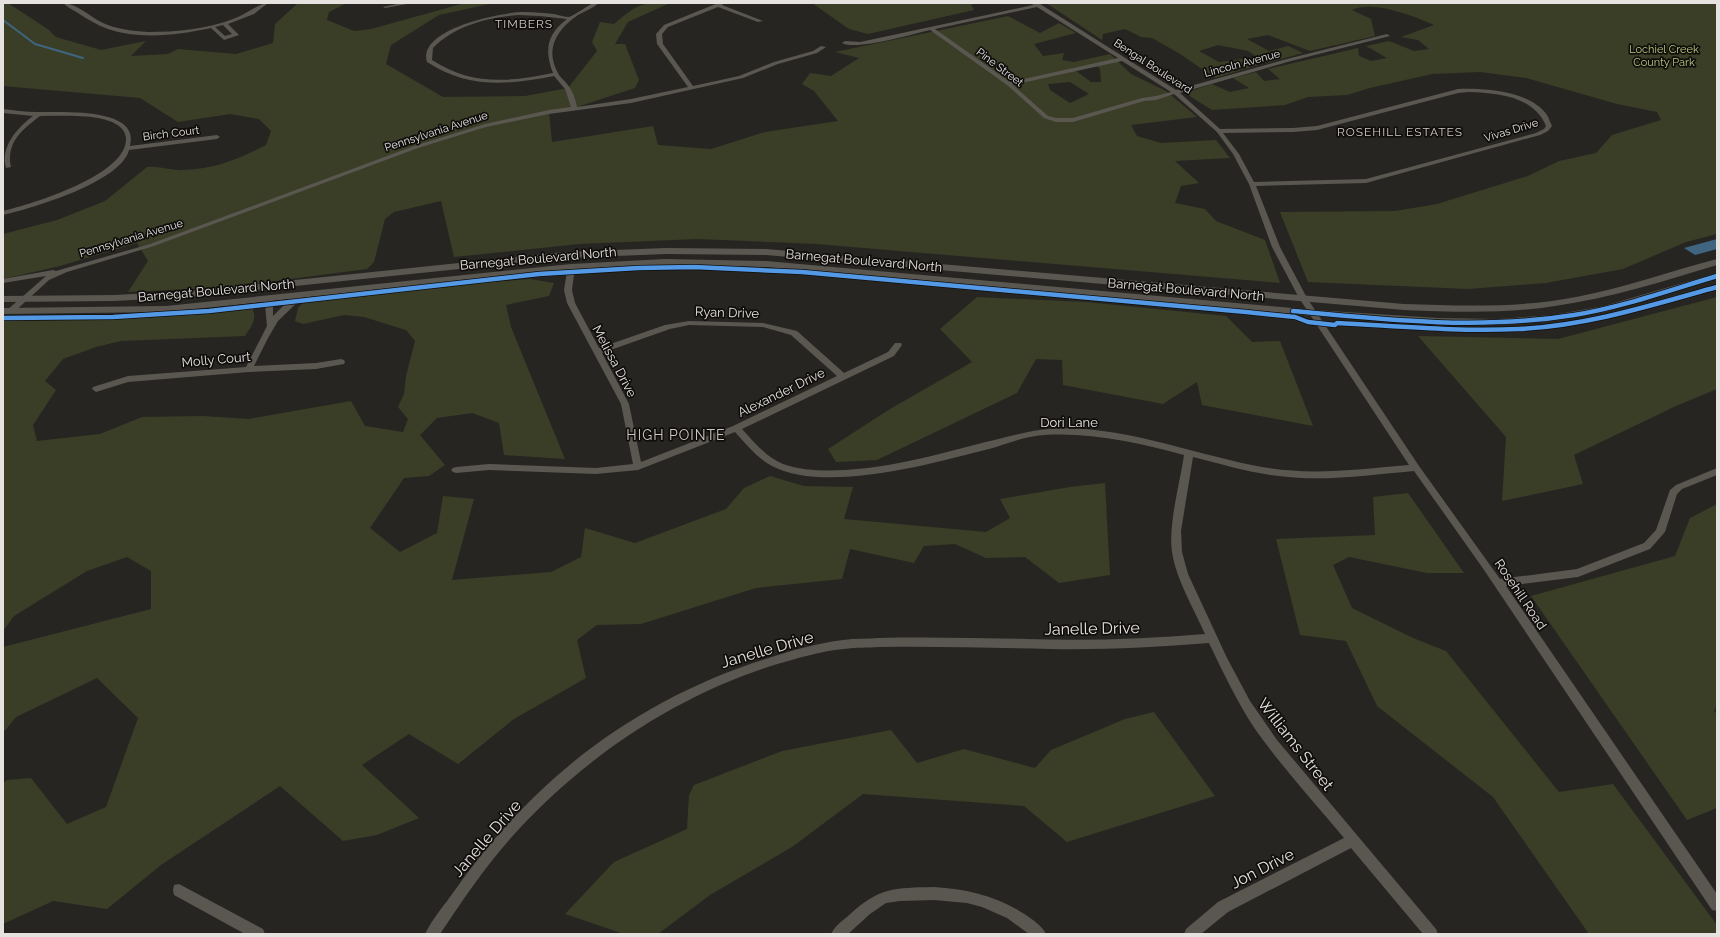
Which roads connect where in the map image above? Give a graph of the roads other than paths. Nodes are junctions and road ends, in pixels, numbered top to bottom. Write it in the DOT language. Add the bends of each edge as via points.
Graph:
graph roads {
  1 [pos="67,3"];
  2 [pos="266,3"];
  3 [pos="411,3"];
  4 [pos="597,3"];
  5 [pos="720,4"];
  6 [pos="1036,4"];
  7 [pos="385,7"];
  8 [pos="569,18"];
  9 [pos="760,20"];
  10 [pos="224,23"];
  11 [pos="211,26"];
  12 [pos="931,29"];
  13 [pos="1387,36"];
  14 [pos="845,43"];
  15 [pos="823,47"];
  16 [pos="1123,59"];
  17 [pos="556,74"];
  18 [pos="1010,84"];
  19 [pos="692,88"];
  20 [pos="1175,92"];
  21 [pos="574,108"];
  22 [pos="3,111"];
  23 [pos="39,114"];
  24 [pos="1056,120"];
  25 [pos="1220,131"];
  26 [pos="217,138"];
  27 [pos="127,148"];
  28 [pos="8,167"];
  29 [pos="1252,184"];
  30 [pos="3,212"];
  31 [pos="1717,262"];
  32 [pos="571,267"];
  33 [pos="64,270"];
  34 [pos="1717,276"];
  35 [pos="3,281"];
  36 [pos="300,296"];
  37 [pos="24,298"];
  38 [pos="1303,298"];
  39 [pos="3,299"];
  40 [pos="266,299"];
  41 [pos="7,311"];
  42 [pos="1314,313"];
  43 [pos="270,325"];
  44 [pos="898,344"];
  45 [pos="597,352"];
  46 [pos="341,362"];
  47 [pos="249,368"];
  48 [pos="843,377"];
  49 [pos="96,389"];
  50 [pos="736,428"];
  51 [pos="1189,454"];
  52 [pos="638,467"];
  53 [pos="1416,468"];
  54 [pos="456,470"];
  55 [pos="1717,471"];
  56 [pos="1497,583"];
  57 [pos="1213,638"];
  58 [pos="1353,840"];
  59 [pos="179,890"];
  60 [pos="1717,906"];
  61 [pos="258,934"];
  62 [pos="432,934"];
  63 [pos="838,934"];
  64 [pos="1039,934"];
  65 [pos="1191,934"];
  66 [pos="1431,934"];
  1 -- 11 [label="street" via="100,24 123,31 164,33"];
  2 -- 10 [label="street" via="251,13"];
  3 -- 7 [label="street"];
  4 -- 8 [label="street"];
  5 -- 9 [label="street"];
  5 -- 19 [label="street" via="666,26 659,34 660,44"];
  6 -- 12 [label="street"];
  6 -- 16 [label="street, Bengal Boulevard"];
  8 -- 17 [label="street" via="558,29 550,44 550,58"];
  8 -- 17 [label="street" via="524,13 496,16 454,32 431,47 428,54 429,61 439,68 475,81 494,82"];
  10 -- 11 [label="street"];
  10 -- 11 [label="street" via="236,35 224,38"];
  12 -- 14 [label="street" via="860,44"];
  12 -- 18 [label="street, Pine Street"];
  13 -- 20 [label="street, Lincoln Avenue"];
  15 -- 19 [label="street, Pennsylvania Avenue" via="741,78"];
  16 -- 18 [label="street"];
  16 -- 20 [label="street, Bengal Boulevard"];
  17 -- 21 [label="street" via="569,91"];
  18 -- 24 [label="street, Pine Street" via="1043,115"];
  19 -- 21 [label="street, Pennsylvania Avenue" via="631,101"];
  20 -- 24 [label="street, Lincoln Avenue" via="1073,120"];
  20 -- 25 [label="street, Bengal Boulevard"];
  21 -- 33 [label="street, Pennsylvania Avenue" via="456,134 152,245"];
  22 -- 23 [label="street"];
  23 -- 27 [label="street" via="83,115 118,123 128,134"];
  23 -- 28 [label="street" via="10,138 5,157"];
  25 -- 29 [label="street, Bengal Boulevard"];
  25 -- 29 [label="street, Vivas Drive" via="1317,128 1458,91 1471,90 1497,92 1523,100 1541,111 1548,121 1549,126 1546,130 1538,134 1379,179"];
  26 -- 27 [label="street, Birch Court"];
  27 -- 30 [label="street" via="114,165 87,183 53,198"];
  29 -- 38 [label="street, Bengal Boulevard" via="1276,247"];
  31 -- 38 [label="street, Barnegat Boulevard North" via="1625,289 1576,300 1512,307 1404,307"];
  32 -- 36 [label="street, Barnegat Boulevard North"];
  32 -- 42 [label="street, Barnegat Boulevard North" via="665,262 766,264"];
  32 -- 45 [label="street, Melissa Drive" via="568,290 570,304"];
  33 -- 35 [label="street, Pennsylvania Avenue"];
  33 -- 37 [label="street, Pennsylvania Avenue" via="46,278"];
  34 -- 42 [label="street, Barnegat Boulevard North" via="1605,309 1553,318 1498,322 1438,321"];
  36 -- 40 [label="street, Barnegat Boulevard North"];
  36 -- 43 [label="street"];
  37 -- 38 [label="street, Barnegat Boulevard North" via="114,298 190,294 564,255 666,251 766,252"];
  37 -- 39 [label="street, Barnegat Boulevard North"];
  37 -- 41 [label="street, Pennsylvania Avenue"];
  38 -- 42 [label="street, Rosehill Road"];
  40 -- 41 [label="street, Barnegat Boulevard North" via="166,309"];
  40 -- 43 [label="street" via="269,304"];
  42 -- 53 [label="street, Rosehill Road"];
  43 -- 47 [label="street"];
  44 -- 48 [label="street, Alexander Drive" via="891,354"];
  45 -- 48 [label="street, Ryan Drive" via="668,327 689,323 763,325 794,333"];
  45 -- 52 [label="street, Melissa Drive" via="625,404"];
  46 -- 47 [label="street, Molly Court" via="316,366"];
  47 -- 49 [label="street, Molly Court" via="128,379"];
  48 -- 50 [label="street, Alexander Drive"];
  50 -- 51 [label="street, Dori Lane" via="760,453 781,466 811,474 863,472 926,461 1044,432 1117,436"];
  50 -- 52 [label="street, Alexander Drive"];
  51 -- 53 [label="street, Dori Lane" via="1290,475"];
  51 -- 57 [label="street, Williams Street" via="1176,531 1177,552 1183,574"];
  52 -- 54 [label="street, Alexander Drive" via="596,471 489,467"];
  53 -- 56 [label="street, Rosehill Road"];
  55 -- 56 [label="street" via="1673,492 1660,532 1647,546 1578,573"];
  56 -- 60 [label="street, Rosehill Road"];
  57 -- 58 [label="street, Williams Street" via="1242,700 1255,721"];
  57 -- 62 [label="street, Janelle Drive" via="1076,646 913,641 839,645 740,670 681,697 636,722 580,764 516,824 471,877"];
  58 -- 65 [label="street, Jon Drive" via="1223,907"];
  58 -- 66 [label="street, Williams Street"];
  59 -- 61 [label="street"];
  63 -- 64 [label="street" via="865,910 884,898 928,893 954,893 982,899 1008,910"];
}
